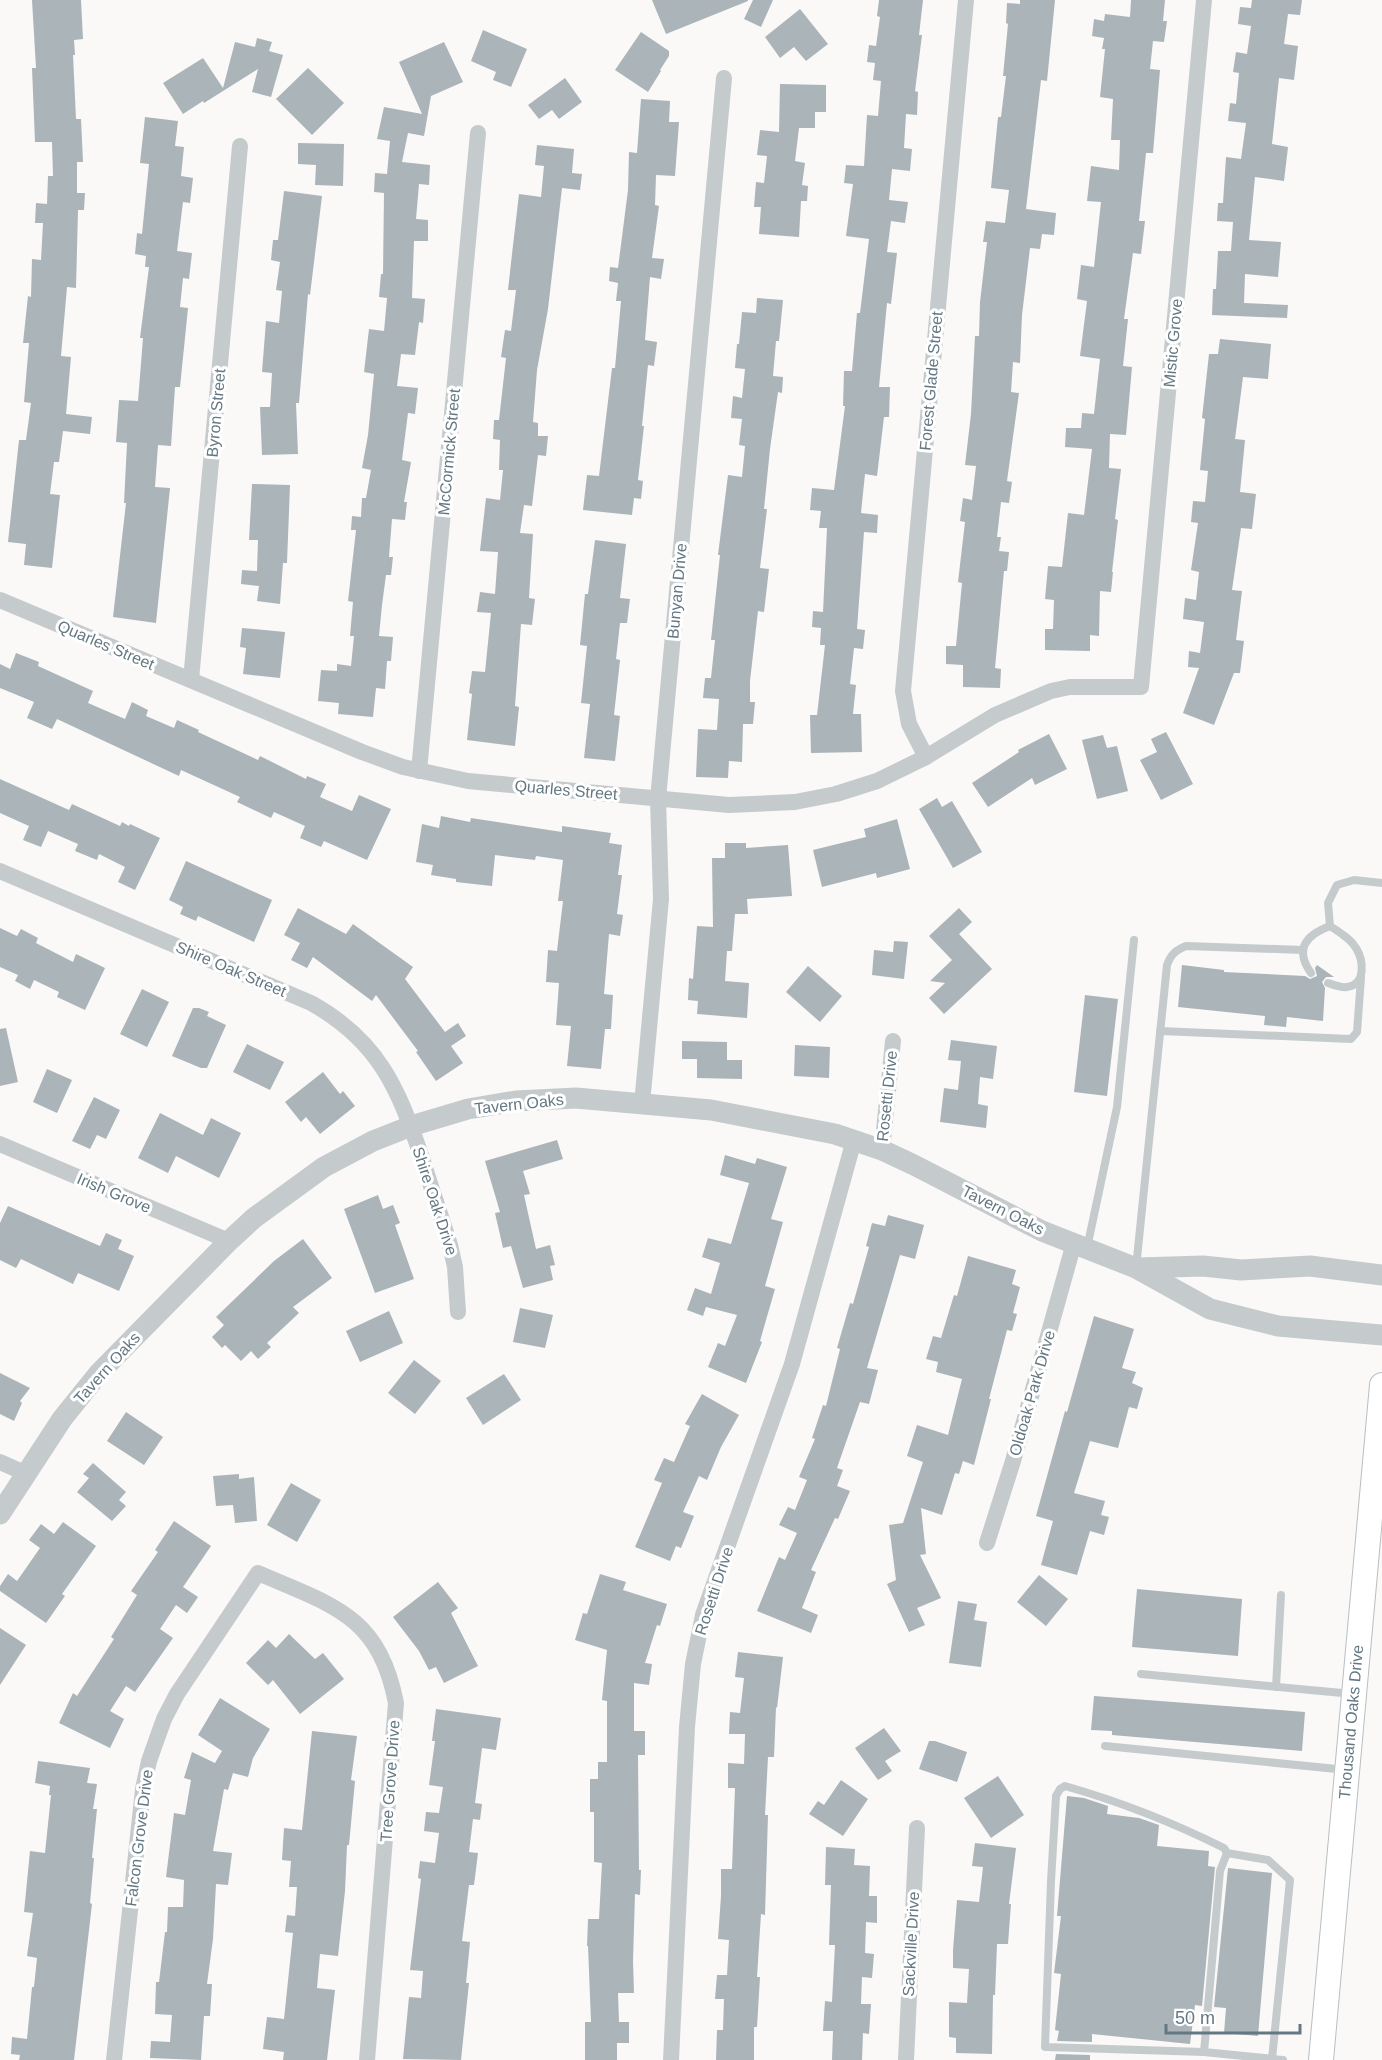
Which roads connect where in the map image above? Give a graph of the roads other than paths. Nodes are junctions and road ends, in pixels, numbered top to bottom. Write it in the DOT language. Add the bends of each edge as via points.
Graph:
graph roads {
  1 [pos="966,0"];
  2 [pos="1204,0"];
  3 [pos="724,78"];
  4 [pos="478,134"];
  5 [pos="240,146"];
  6 [pos="0,600"];
  7 [pos="191,681"];
  8 [pos="1141,687"];
  9 [pos="926,757"];
  10 [pos="419,771"];
  11 [pos="658,799"];
  12 [pos="0,872"];
  13 [pos="1382,882"];
  14 [pos="1330,926"];
  15 [pos="1134,940"];
  16 [pos="1303,950"];
  17 [pos="1311,973"];
  18 [pos="1361,978"];
  19 [pos="1329,983"];
  20 [pos="1160,1031"];
  21 [pos="893,1041"];
  22 [pos="642,1104"];
  23 [pos="411,1126"];
  24 [pos="854,1140"];
  25 [pos="0,1144"];
  26 [pos="882,1150"];
  27 [pos="229,1241"];
  28 [pos="1080,1245"];
  29 [pos="1136,1268"];
  30 [pos="1382,1275"];
  31 [pos="458,1312"];
  32 [pos="1382,1335"];
  33 [pos="1382,1385"];
  34 [pos="0,1462"];
  35 [pos="27,1474"];
  36 [pos="0,1514"];
  37 [pos="987,1543"];
  38 [pos="258,1573"];
  39 [pos="1281,1595"];
  40 [pos="1141,1674"];
  41 [pos="1276,1687"];
  42 [pos="1354,1694"];
  43 [pos="1105,1746"];
  44 [pos="1347,1770"];
  45 [pos="917,1828"];
  46 [pos="1227,1853"];
  47 [pos="1204,2052"];
  48 [pos="1272,2059"];
  49 [pos="114,2060"];
  50 [pos="367,2060"];
  51 [pos="670,2060"];
  52 [pos="906,2060"];
  53 [pos="1283,2060"];
  54 [pos="1321,2060"];
  1 -- 9 [label="street, Forest Glade Street" via="903,691 909,724"];
  2 -- 8 [label="street, Mistic Grove"];
  3 -- 11 [label="street, Bunyan Drive"];
  4 -- 10 [label="street, McCormick Street"];
  5 -- 7 [label="street, Byron Street"];
  6 -- 7 [label="street, Quarles Street"];
  7 -- 10 [label="street, Quarles Street" via="362,752"];
  8 -- 9 [label="street, Quarles Street" via="1070,687 1051,691 995,715"];
  9 -- 11 [label="street, Quarles Street" via="877,782 795,802 729,805"];
  10 -- 11 [label="street, Quarles Street" via="468,781"];
  11 -- 22 [label="street, Bunyan Drive" via="661,899"];
  12 -- 23 [label="street, Shire Oak Street" via="327,1012 356,1035 382,1064"];
  13 -- 14 [label="lane" via="1354,880 1337,885 1328,903"];
  14 -- 16 [label="lane" via="1316,931"];
  14 -- 18 [label="lane" via="1354,945 1361,958"];
  15 -- 28 [label="lane" via="1117,1107"];
  16 -- 17 [label="lane"];
  16 -- 20 [label="lane" via="1186,946 1177,949 1167,964"];
  18 -- 19 [label="lane" via="1346,988"];
  18 -- 20 [label="lane" via="1357,1032 1347,1040"];
  20 -- 29 [label="lane"];
  21 -- 26 [label="street, Rosetti Drive"];
  22 -- 23 [label="street, Tavern Oaks" via="576,1098 516,1101 468,1109"];
  22 -- 24 [label="street, Tavern Oaks" via="711,1110"];
  23 -- 27 [label="street, Tavern Oaks" via="324,1167"];
  23 -- 31 [label="street, Shire Oak Drive" via="450,1245"];
  24 -- 26 [label="street, Tavern Oaks"];
  24 -- 51 [label="street, Rosetti Drive" via="792,1364 701,1625 693,1664"];
  25 -- 27 [label="street, Irish Grove"];
  26 -- 28 [label="street, Tavern Oaks" via="1042,1231"];
  27 -- 35 [label="street, Tavern Oaks" via="99,1373 62,1419"];
  28 -- 29 [label="street, Tavern Oaks"];
  28 -- 37 [label="street, Oldoak Park Drive"];
  29 -- 30 [label="street, Tavern Oaks" via="1203,1266 1241,1270 1310,1266"];
  29 -- 32 [label="street, Tavern Oaks" via="1210,1309 1278,1326"];
  33 -- 42 [label="main road, Thousand Oaks Drive"];
  34 -- 35 [label="street"];
  35 -- 36 [label="street, Tavern Oaks"];
  38 -- 49 [label="street, Falcon Grove Drive" via="177,1694 148,1761"];
  38 -- 50 [label="street, Tree Grove Drive" via="347,1615 367,1632 391,1677 396,1703"];
  39 -- 41 [label="lane"];
  40 -- 41 [label="lane"];
  41 -- 42 [label="lane"];
  42 -- 44 [label="main road, Thousand Oaks Drive"];
  43 -- 44 [label="lane"];
  44 -- 54 [label="main road, Thousand Oaks Drive"];
  45 -- 52 [label="street, Sackville Drive"];
  46 -- 47 [label="lane" via="1220,1871"];
  46 -- 47 [label="lane" via="1182,1827 1112,1799 1065,1786 1056,1796 1045,2047"];
  46 -- 48 [label="lane" via="1268,1860 1290,1880"];
  47 -- 48 [label="lane"];
  48 -- 53 [label="lane"];
}
